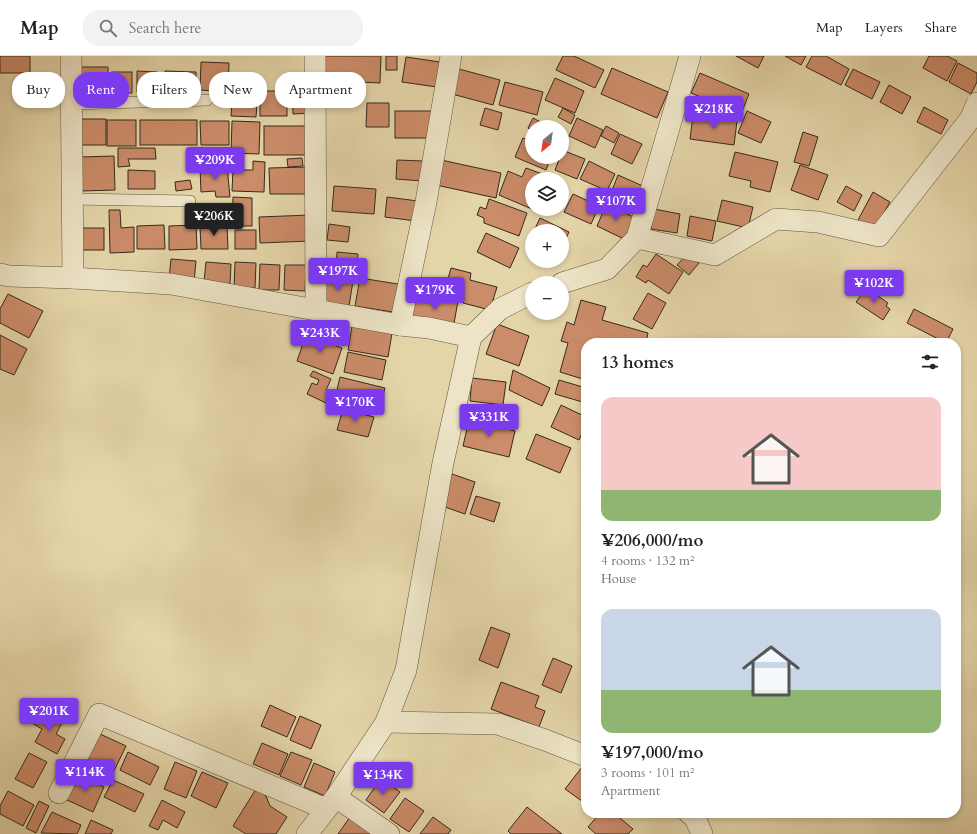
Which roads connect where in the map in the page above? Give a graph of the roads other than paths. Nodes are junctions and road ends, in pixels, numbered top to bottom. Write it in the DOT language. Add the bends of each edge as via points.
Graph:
graph roads {
  1 [pos="71,56"];
  2 [pos="315,56"];
  3 [pos="451,56"];
  4 [pos="690,56"];
  5 [pos="207,100"];
  6 [pos="977,103"];
  7 [pos="71,104"];
  8 [pos="72,199"];
  9 [pos="190,201"];
  10 [pos="637,238"];
  11 [pos="0,274"];
  12 [pos="73,278"];
  13 [pos="569,281"];
  14 [pos="525,296"];
  15 [pos="316,309"];
  16 [pos="400,325"];
  17 [pos="471,337"];
  18 [pos="386,722"];
  19 [pos="581,754"];
  20 [pos="59,793"];
  21 [pos="331,803"];
  22 [pos="694,818"];
  23 [pos="306,834"];
  24 [pos="389,834"];
  25 [pos="702,834"];
  1 -- 7 [label="street"];
  2 -- 15 [label="street"];
  3 -- 16 [label="street" via="426,202"];
  4 -- 10 [label="street"];
  5 -- 7 [label="lane"];
  6 -- 10 [label="street" via="971,118 879,236 818,222 776,219 714,255"];
  7 -- 8 [label="street"];
  8 -- 9 [label="lane"];
  8 -- 12 [label="street"];
  10 -- 13 [label="street" via="607,269"];
  11 -- 12 [label="street"];
  12 -- 15 [label="street" via="171,284"];
  14 -- 17 [label="street" via="500,309"];
  15 -- 16 [label="street"];
  16 -- 17 [label="street"];
  17 -- 18 [label="street" via="443,463 406,670"];
  18 -- 19 [label="street" via="498,724"];
  18 -- 21 [label="street"];
  20 -- 21 [label="street" via="99,714"];
  21 -- 23 [label="street"];
  21 -- 24 [label="street"];
  22 -- 25 [label="street"];
}
